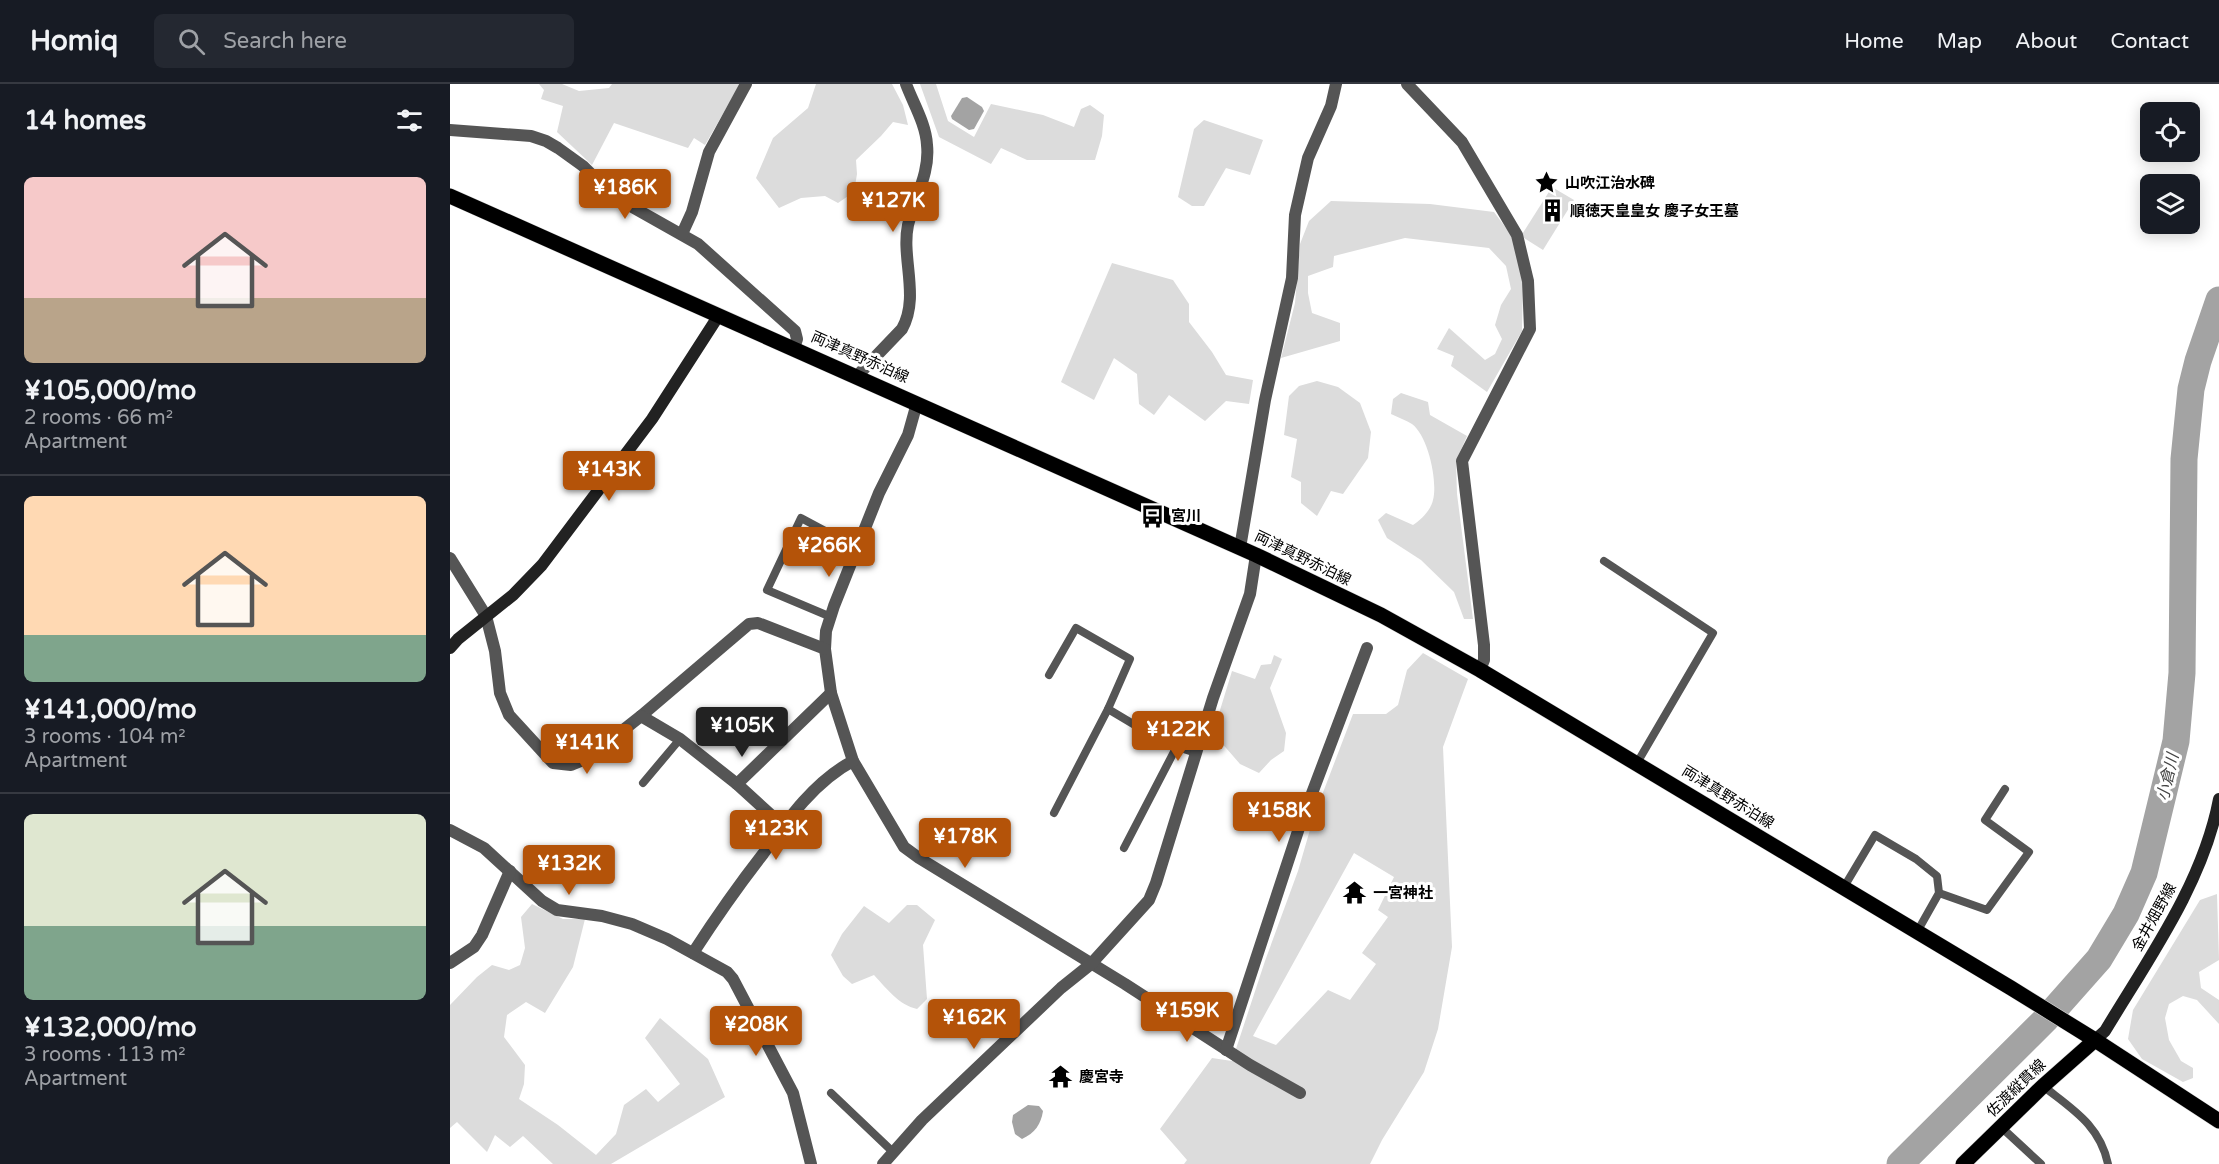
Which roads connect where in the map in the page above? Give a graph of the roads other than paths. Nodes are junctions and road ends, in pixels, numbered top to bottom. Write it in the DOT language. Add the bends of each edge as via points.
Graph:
graph roads {
  1 [pos="746,84"];
  2 [pos="906,84"];
  3 [pos="1335,84"];
  4 [pos="1407,84"];
  5 [pos="450,130"];
  6 [pos="450,196"];
  7 [pos="682,234"];
  8 [pos="719,315"];
  9 [pos="794,348"];
  10 [pos="857,376"];
  11 [pos="917,403"];
  12 [pos="857,548"];
  13 [pos="1240,548"];
  14 [pos="1256,555"];
  15 [pos="450,558"];
  16 [pos="1604,561"];
  17 [pos="486,616"];
  18 [pos="831,617"];
  19 [pos="450,648"];
  20 [pos="1367,648"];
  21 [pos="825,649"];
  22 [pos="1480,670"];
  23 [pos="1049,675"];
  24 [pos="831,693"];
  25 [pos="1108,709"];
  26 [pos="641,716"];
  27 [pos="680,739"];
  28 [pos="1177,746"];
  29 [pos="1196,753"];
  30 [pos="853,761"];
  31 [pos="1637,763"];
  32 [pos="643,783"];
  33 [pos="737,784"];
  34 [pos="2005,789"];
  35 [pos="2219,799"];
  36 [pos="1054,813"];
  37 [pos="783,826"];
  38 [pos="450,830"];
  39 [pos="1124,848"];
  40 [pos="510,871"];
  41 [pos="1844,887"];
  42 [pos="1939,893"];
  43 [pos="1917,932"];
  44 [pos="693,953"];
  45 [pos="450,963"];
  46 [pos="1091,964"];
  47 [pos="2089,1036"];
  48 [pos="1226,1050"];
  49 [pos="2043,1086"];
  50 [pos="831,1093"];
  51 [pos="1300,1093"];
  52 [pos="2219,1121"];
  53 [pos="2001,1127"];
  54 [pos="893,1152"];
  55 [pos="812,1164"];
  56 [pos="883,1164"];
  57 [pos="1963,1164"];
  58 [pos="2041,1164"];
  59 [pos="2108,1164"];
  1 -- 7 [label="street" via="709,152"];
  2 -- 10 [label="street" via="927,143 923,182 908,226 910,304 902,329"];
  3 -- 13 [label="street" via="1331,106 1308,158 1295,215 1292,278 1265,400"];
  4 -- 22 [label="street" via="1462,142 1517,235 1528,281 1530,329 1462,461 1484,645"];
  5 -- 7 [label="street" via="531,136 546,141 620,200"];
  6 -- 8 [label="main road, 両津真野赤泊線"];
  7 -- 9 [label="street" via="795,331"];
  8 -- 9 [label="main road, 両津真野赤泊線"];
  8 -- 17 [label="street" via="652,419 542,565"];
  9 -- 10 [label="main road, 両津真野赤泊線"];
  10 -- 11 [label="main road, 両津真野赤泊線"];
  11 -- 12 [label="street" via="908,435"];
  11 -- 13 [label="main road, 両津真野赤泊線"];
  12 -- 18 [label="street"];
  12 -- 18 [label="lane" via="801,518 767,590"];
  13 -- 14 [label="main road, 両津真野赤泊線"];
  14 -- 22 [label="main road, 両津真野赤泊線" via="1381,615"];
  14 -- 29 [label="street" via="1250,594"];
  15 -- 17 [label="street"];
  16 -- 31 [label="lane" via="1713,633"];
  17 -- 19 [label="street"];
  17 -- 26 [label="street" via="500,693 509,715 553,763 571,765 588,758"];
  18 -- 21 [label="street"];
  20 -- 48 [label="street" via="1300,825"];
  21 -- 24 [label="street"];
  21 -- 26 [label="street" via="758,623 748,624"];
  22 -- 31 [label="main road, 両津真野赤泊線"];
  23 -- 25 [label="lane" via="1076,628 1130,659"];
  24 -- 30 [label="street"];
  24 -- 33 [label="street"];
  25 -- 28 [label="lane" via="1165,743"];
  25 -- 36 [label="lane"];
  26 -- 27 [label="street"];
  27 -- 32 [label="lane"];
  27 -- 33 [label="street"];
  28 -- 29 [label="lane"];
  28 -- 39 [label="lane"];
  29 -- 46 [label="street" via="1149,900"];
  30 -- 37 [label="street" via="808,796"];
  30 -- 46 [label="street" via="904,847"];
  31 -- 41 [label="main road, 両津真野赤泊線"];
  33 -- 37 [label="street"];
  34 -- 42 [label="lane" via="1986,820 2030,852 1987,910"];
  35 -- 47 [label="street, 金井畑野線" via="2202,859 2145,966 2105,1031"];
  37 -- 44 [label="street"];
  38 -- 40 [label="street" via="484,848"];
  40 -- 44 [label="street" via="557,910 632,924"];
  40 -- 45 [label="street" via="482,935 474,946"];
  41 -- 42 [label="lane" via="1875,835 1937,876"];
  41 -- 43 [label="main road, 両津真野赤泊線"];
  42 -- 43 [label="lane"];
  43 -- 47 [label="main road, 両津真野赤泊線"];
  44 -- 55 [label="street" via="733,979 793,1093"];
  46 -- 48 [label="street"];
  46 -- 54 [label="street" via="1061,988"];
  47 -- 49 [label="main road, 佐渡縦貫線"];
  47 -- 52 [label="main road, 両津真野赤泊線"];
  48 -- 51 [label="street"];
  49 -- 53 [label="main road, 佐渡縦貫線"];
  49 -- 59 [label="lane" via="2087,1121 2097,1134"];
  50 -- 54 [label="lane"];
  53 -- 57 [label="main road, 佐渡縦貫線"];
  53 -- 58 [label="lane"];
  54 -- 56 [label="street"];
}
